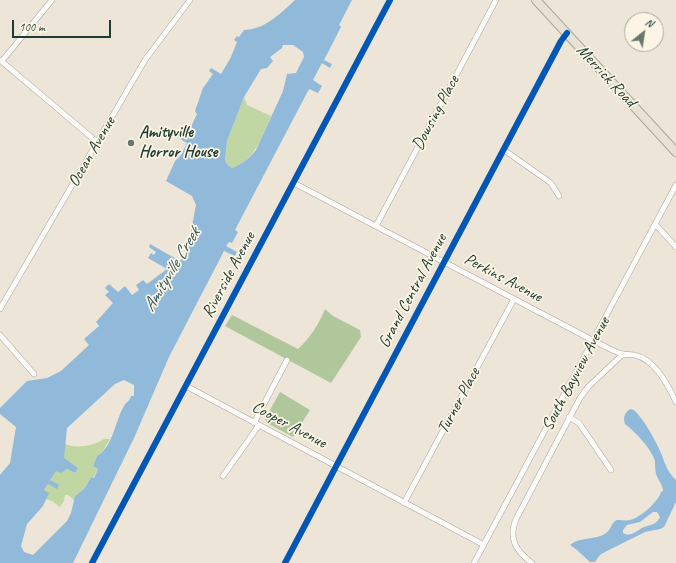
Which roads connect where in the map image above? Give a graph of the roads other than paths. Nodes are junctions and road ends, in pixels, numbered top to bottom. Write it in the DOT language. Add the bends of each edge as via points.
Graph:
graph roads {
  1 [pos="52,0"];
  2 [pos="190,0"];
  3 [pos="390,0"];
  4 [pos="496,0"];
  5 [pos="536,0"];
  6 [pos="567,33"];
  7 [pos="1,61"];
  8 [pos="97,142"];
  9 [pos="504,150"];
  10 [pos="676,152"];
  11 [pos="294,183"];
  12 [pos="676,185"];
  13 [pos="559,196"];
  14 [pos="656,225"];
  15 [pos="376,226"];
  16 [pos="676,247"];
  17 [pos="444,262"];
  18 [pos="514,299"];
  19 [pos="0,309"];
  20 [pos="0,336"];
  21 [pos="594,341"];
  22 [pos="623,354"];
  23 [pos="287,360"];
  24 [pos="34,374"];
  25 [pos="186,386"];
  26 [pos="674,394"];
  27 [pos="676,402"];
  28 [pos="570,417"];
  29 [pos="257,424"];
  30 [pos="337,466"];
  31 [pos="611,470"];
  32 [pos="223,476"];
  33 [pos="404,503"];
  34 [pos="484,545"];
  35 [pos="92,563"];
  36 [pos="285,563"];
  37 [pos="474,563"];
  38 [pos="532,563"];
  1 -- 7 [label="street"];
  2 -- 8 [label="street, Ocean Avenue" via="145,60"];
  3 -- 11 [label="street, Riverside Avenue"];
  4 -- 15 [label="street, Dowsing Place"];
  5 -- 6 [label="main road, Merrick Road"];
  6 -- 9 [label="street, Grand Central Avenue"];
  6 -- 10 [label="main road, Merrick Road"];
  7 -- 8 [label="street"];
  8 -- 19 [label="street, Ocean Avenue"];
  9 -- 13 [label="street" via="551,183"];
  9 -- 17 [label="street, Grand Central Avenue"];
  11 -- 15 [label="street, Perkins Avenue"];
  11 -- 25 [label="street, Riverside Avenue"];
  12 -- 14 [label="street, South Bayview Avenue"];
  14 -- 16 [label="street"];
  14 -- 21 [label="street, South Bayview Avenue"];
  15 -- 17 [label="street, Perkins Avenue"];
  17 -- 18 [label="street, Perkins Avenue"];
  17 -- 30 [label="street, Grand Central Avenue"];
  18 -- 21 [label="street, Perkins Avenue"];
  18 -- 33 [label="street, Turner Place"];
  20 -- 24 [label="street"];
  21 -- 22 [label="street, Perkins Avenue"];
  21 -- 34 [label="street, South Bayview Avenue"];
  22 -- 26 [label="street, Perkins Avenue" via="644,358"];
  22 -- 28 [label="street" via="588,387"];
  23 -- 29 [label="street"];
  25 -- 29 [label="street, Cooper Avenue"];
  25 -- 35 [label="street, Riverside Avenue"];
  26 -- 27 [label="street, Perkins Avenue"];
  28 -- 31 [label="street" via="579,422"];
  28 -- 38 [label="street" via="512,528 516,547 520,554"];
  29 -- 30 [label="street, Cooper Avenue"];
  29 -- 32 [label="street"];
  30 -- 33 [label="street, Cooper Avenue"];
  30 -- 36 [label="street, Grand Central Avenue"];
  33 -- 34 [label="street, Cooper Avenue"];
  34 -- 37 [label="street, South Bayview Avenue"];
}
